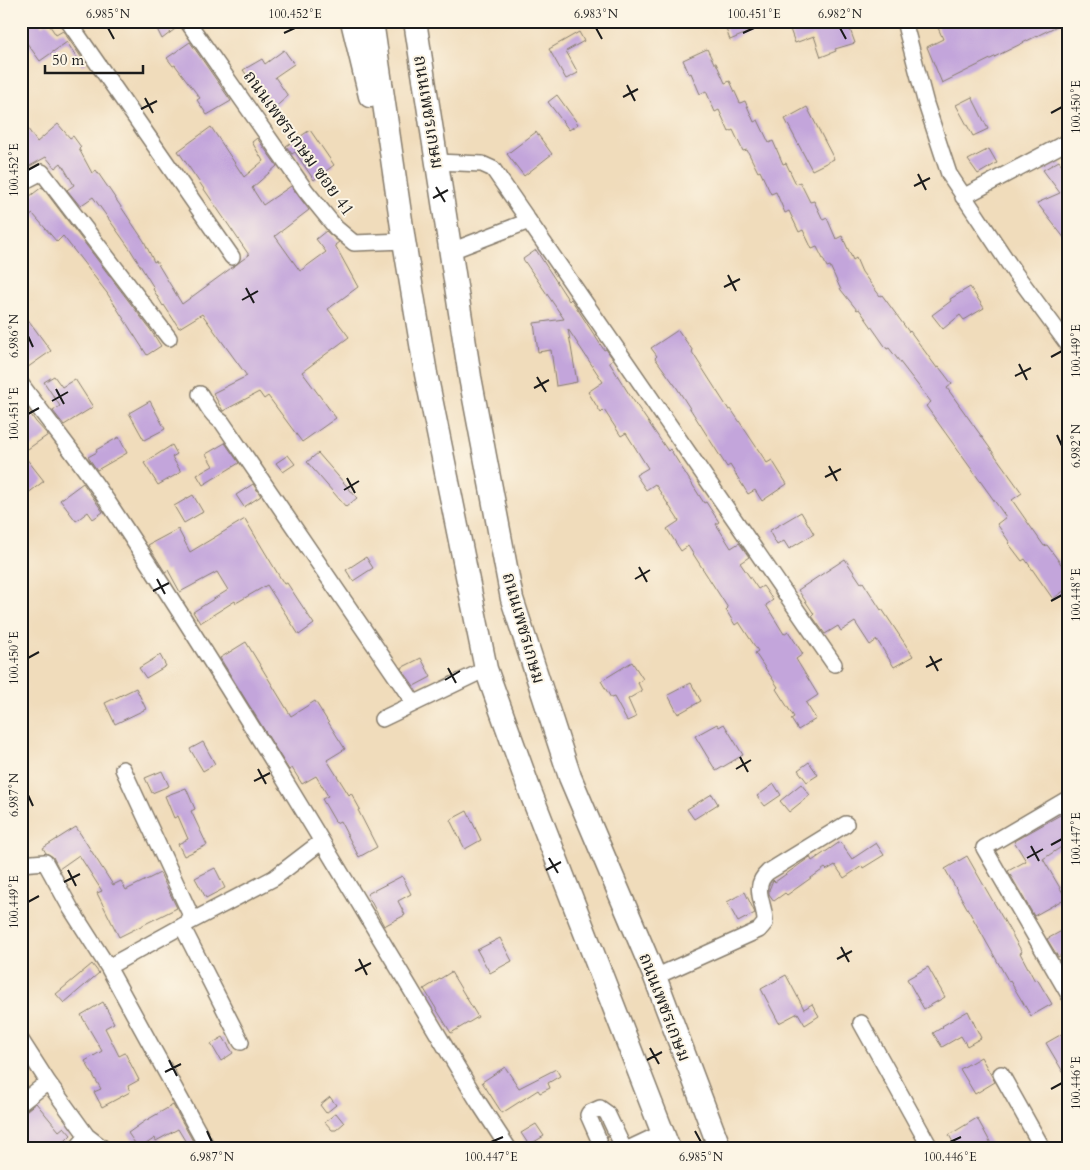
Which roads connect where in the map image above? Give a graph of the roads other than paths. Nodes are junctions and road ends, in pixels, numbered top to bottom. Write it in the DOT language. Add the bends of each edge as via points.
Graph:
graph roads {
  1 [pos="68,21"];
  2 [pos="187,21"];
  3 [pos="352,21"];
  4 [pos="372,21"];
  5 [pos="415,21"];
  6 [pos="430,21"];
  7 [pos="904,21"];
  8 [pos="427,99"];
  9 [pos="1069,141"];
  10 [pos="389,142"];
  11 [pos="437,162"];
  12 [pos="21,184"];
  13 [pos="963,197"];
  14 [pos="529,221"];
  15 [pos="404,241"];
  16 [pos="451,251"];
  17 [pos="232,257"];
  18 [pos="169,338"];
  19 [pos="1069,346"];
  20 [pos="21,384"];
  21 [pos="200,394"];
  22 [pos="834,664"];
  23 [pos="486,669"];
  24 [pos="414,703"];
  25 [pos="382,719"];
  26 [pos="123,769"];
  27 [pos="1069,798"];
  28 [pos="846,824"];
  29 [pos="321,842"];
  30 [pos="21,864"];
  31 [pos="187,923"];
  32 [pos="108,968"];
  33 [pos="655,978"];
  34 [pos="1069,995"];
  35 [pos="861,1023"];
  36 [pos="21,1040"];
  37 [pos="241,1042"];
  38 [pos="1001,1074"];
  39 [pos="48,1082"];
  40 [pos="21,1103"];
  41 [pos="87,1136"];
  42 [pos="599,1140"];
  43 [pos="666,1141"];
  44 [pos="76,1149"];
  45 [pos="104,1149"];
  46 [pos="208,1149"];
  47 [pos="509,1149"];
  48 [pos="624,1149"];
  49 [pos="628,1149"];
  50 [pos="720,1149"];
  51 [pos="931,1149"];
  52 [pos="1043,1149"];
  1 -- 17 [label="street"];
  2 -- 15 [label="street, ถนนเพชรเกษม ซอย 41" via="336,228 354,243"];
  3 -- 10 [label="highway" via="376,124"];
  4 -- 10 [label="highway"];
  5 -- 8 [label="highway, ถนนเพชรเกษม"];
  6 -- 8 [label="highway" via="437,78"];
  7 -- 13 [label="street" via="949,174"];
  8 -- 11 [label="highway, ถนนเพชรเกษม"];
  9 -- 13 [label="street"];
  10 -- 15 [label="highway"];
  11 -- 14 [label="street" via="482,164 493,169"];
  11 -- 16 [label="highway, ถนนเพชรเกษม"];
  12 -- 18 [label="street" via="42,172"];
  13 -- 19 [label="street"];
  14 -- 16 [label="street"];
  14 -- 22 [label="street"];
  15 -- 23 [label="highway" via="426,374"];
  16 -- 33 [label="highway, ถนนเพชรเกษม" via="470,377 512,599 570,777"];
  20 -- 29 [label="street" via="111,506"];
  21 -- 24 [label="street"];
  23 -- 24 [label="street"];
  23 -- 43 [label="highway"];
  24 -- 25 [label="street"];
  26 -- 31 [label="street"];
  27 -- 34 [label="street" via="984,848"];
  28 -- 33 [label="street" via="761,878 759,888 766,923 759,930"];
  29 -- 31 [label="street" via="274,878"];
  29 -- 47 [label="street"];
  30 -- 32 [label="street" via="44,862"];
  31 -- 32 [label="street"];
  31 -- 37 [label="street"];
  32 -- 46 [label="street"];
  33 -- 50 [label="highway, ถนนเพชรเกษม"];
  35 -- 51 [label="street"];
  36 -- 39 [label="street"];
  38 -- 52 [label="street"];
  39 -- 40 [label="street"];
  39 -- 41 [label="street"];
  41 -- 44 [label="street"];
  41 -- 45 [label="street"];
  42 -- 48 [label="street" via="588,1115 600,1108 607,1113"];
  43 -- 49 [label="street"];
}
